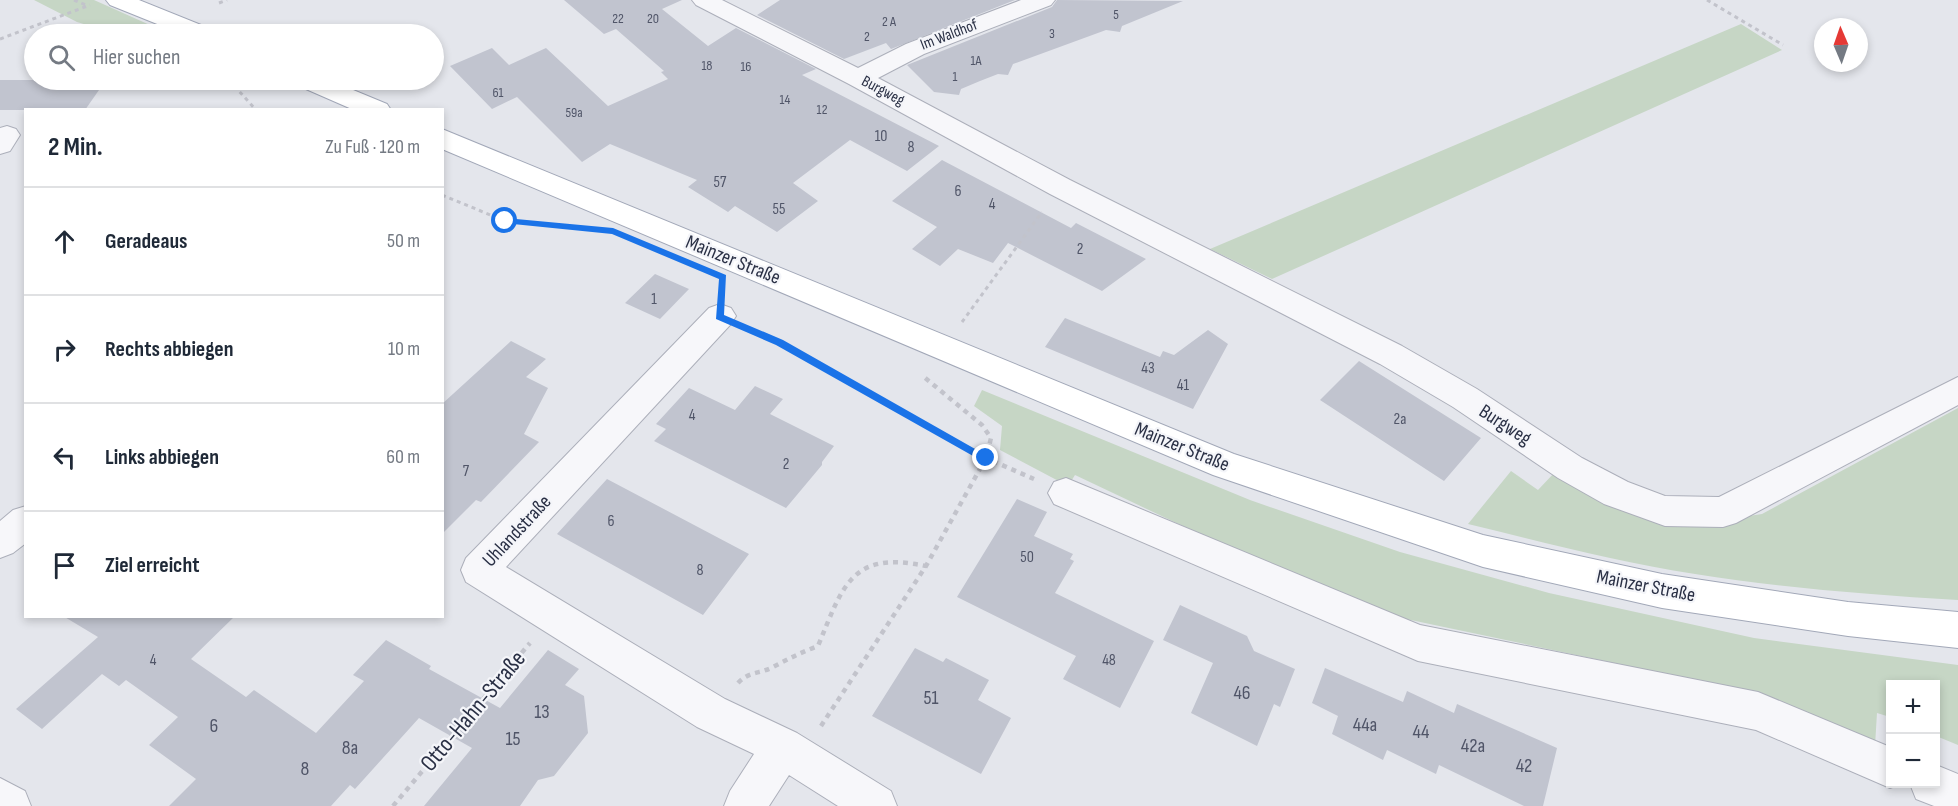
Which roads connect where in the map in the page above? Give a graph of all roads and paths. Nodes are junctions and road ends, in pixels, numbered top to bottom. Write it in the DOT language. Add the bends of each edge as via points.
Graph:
graph roads {
  1 [pos="118,0"];
  2 [pos="227,0"];
  3 [pos="1043,0"];
  4 [pos="1707,0"];
  5 [pos="711,1"];
  6 [pos="93,3"];
  7 [pos="219,3"];
  8 [pos="39,24"];
  9 [pos="177,24"];
  10 [pos="24,30"];
  11 [pos="0,39"];
  12 [pos="1784,45"];
  13 [pos="858,78"];
  14 [pos="238,90"];
  15 [pos="330,90"];
  16 [pos="254,108"];
  17 [pos="370,108"];
  18 [pos="444,139"];
  19 [pos="1060,187"];
  20 [pos="444,196"];
  21 [pos="581,228"];
  22 [pos="720,316"];
  23 [pos="965,317"];
  24 [pos="1958,390"];
  25 [pos="986,458"];
  26 [pos="1066,492"];
  27 [pos="24,523"];
  28 [pos="0,542"];
  29 [pos="926,566"];
  30 [pos="553,615"];
  31 [pos="1958,630"];
  32 [pos="711,714"];
  33 [pos="783,747"];
  34 [pos="1886,765"];
  35 [pos="1940,787"];
  36 [pos="1958,795"];
  37 [pos="0,798"];
  38 [pos="10,806"];
  39 [pos="393,806"];
  40 [pos="745,806"];
  41 [pos="876,806"];
  1 -- 9 [label="main road"];
  2 -- 7 [label="path"];
  3 -- 13 [label="street, Im Waldhof" via="915,49"];
  4 -- 12 [label="path"];
  5 -- 13 [label="street, Burgweg"];
  6 -- 8 [label="path"];
  10 -- 11 [label="path"];
  13 -- 19 [label="street, Burgweg"];
  14 -- 16 [label="path"];
  15 -- 17 [label="main road"];
  18 -- 31 [label="main road, Mainzer Straße" via="1225,465 1483,551 1662,591 1848,619"];
  19 -- 23 [label="path"];
  19 -- 24 [label="street, Burgweg" via="1390,355 1465,398 1570,468 1616,493 1665,511 1723,512"];
  20 -- 21 [label="path" via="505,221"];
  22 -- 25 [label="path" via="780,343"];
  22 -- 30 [label="street, Uhlandstraße" via="479,570"];
  25 -- 26 [label="path"];
  25 -- 29 [label="path"];
  26 -- 34 [label="street" via="1418,643 1758,711"];
  27 -- 28 [label="street"];
  29 -- 32 [label="path" via="899,558 870,563 838,596 818,646 771,668 746,674"];
  29 -- 33 [label="path" via="812,740"];
  30 -- 32 [label="street, Uhlandstraße"];
  30 -- 39 [label="path, Otto-Hahn-Straße"];
  32 -- 33 [label="street, Uhlandstraße"];
  33 -- 40 [label="street"];
  33 -- 41 [label="street, Uhlandstraße"];
  35 -- 36 [label="street"];
  37 -- 38 [label="street"];
}
